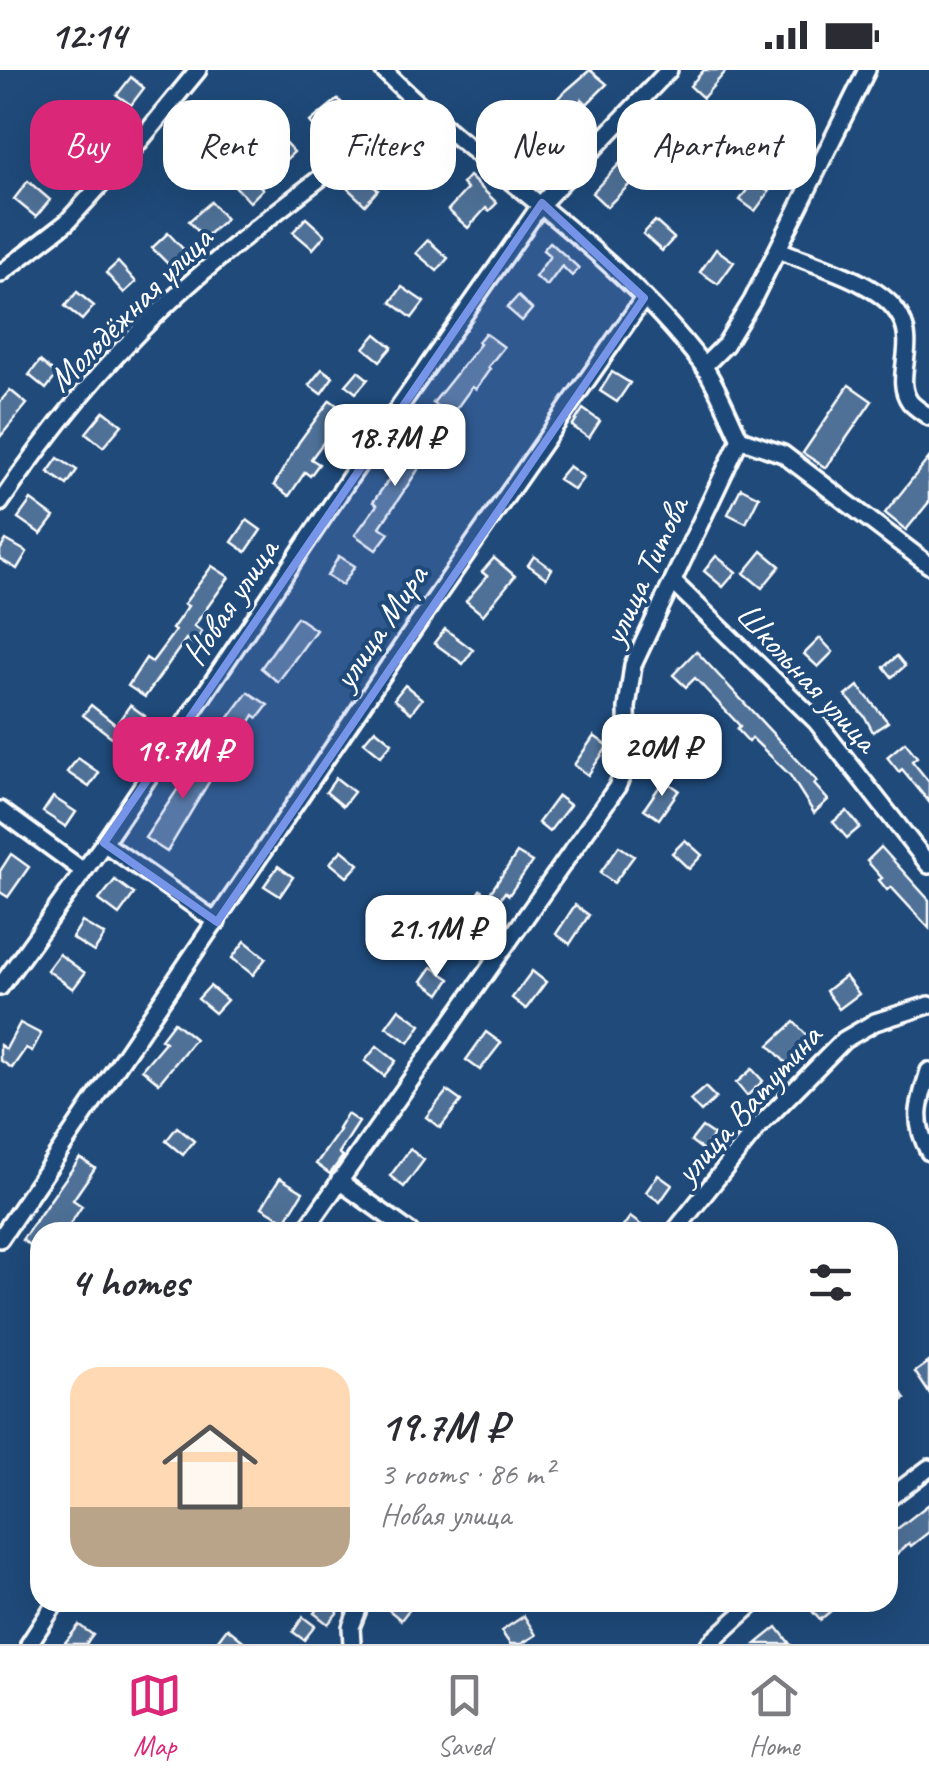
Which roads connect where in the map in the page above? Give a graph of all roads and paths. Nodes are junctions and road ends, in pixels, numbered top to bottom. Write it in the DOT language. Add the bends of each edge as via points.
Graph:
graph roads {
  1 [pos="198,70"];
  2 [pos="383,70"];
  3 [pos="669,70"];
  4 [pos="867,70"];
  5 [pos="413,100"];
  6 [pos="456,135"];
  7 [pos="310,188"];
  8 [pos="542,203"];
  9 [pos="778,250"];
  10 [pos="0,274"];
  11 [pos="644,298"];
  12 [pos="704,366"];
  13 [pos="929,417"];
  14 [pos="740,439"];
  15 [pos="0,503"];
  16 [pos="929,564"];
  17 [pos="673,582"];
  18 [pos="0,810"];
  19 [pos="104,843"];
  20 [pos="929,865"];
  21 [pos="82,870"];
  22 [pos="217,922"];
  23 [pos="0,987"];
  24 [pos="929,1005"];
  25 [pos="929,1071"];
  26 [pos="929,1152"];
  27 [pos="339,1181"];
  28 [pos="311,1222"];
  29 [pos="396,1222"];
  30 [pos="682,1222"];
  31 [pos="0,1239"];
  32 [pos="929,1468"];
  33 [pos="898,1491"];
  34 [pos="50,1612"];
  35 [pos="357,1612"];
  36 [pos="744,1612"];
  37 [pos="29,1644"];
  38 [pos="352,1644"];
  39 [pos="710,1644"];
  1 -- 10 [label="street" via="66,223"];
  2 -- 5 [label="street"];
  3 -- 8 [label="street, Новая улица"];
  4 -- 9 [label="street"];
  6 -- 8 [label="street"];
  7 -- 15 [label="street, Молодёжная улица" via="162,309 38,446"];
  8 -- 11 [label="street"];
  8 -- 19 [label="street, Новая улица"];
  9 -- 12 [label="street" via="725,345"];
  9 -- 13 [label="street" via="867,286 888,302 910,344 902,378 910,401"];
  11 -- 12 [label="street"];
  11 -- 22 [label="street, улица Мира"];
  12 -- 14 [label="street"];
  14 -- 16 [label="street" via="783,454"];
  14 -- 17 [label="street, улица Титова"];
  17 -- 20 [label="street, Школьная улица" via="816,721"];
  17 -- 27 [label="street, улица Титова" via="633,665 628,761 618,787"];
  18 -- 21 [label="street"];
  19 -- 21 [label="street, Новая улица"];
  19 -- 22 [label="street"];
  21 -- 23 [label="street, Новая улица"];
  22 -- 31 [label="street, улица Мира"];
  24 -- 30 [label="street, улица Ватутина" via="844,1040 758,1127"];
  25 -- 26 [label="street" via="918,1109 918,1130"];
  27 -- 28 [label="street, улица Титова"];
  27 -- 29 [label="street"];
  32 -- 33 [label="street"];
  34 -- 37 [label="street"];
  35 -- 38 [label="street"];
  36 -- 39 [label="street"];
}
